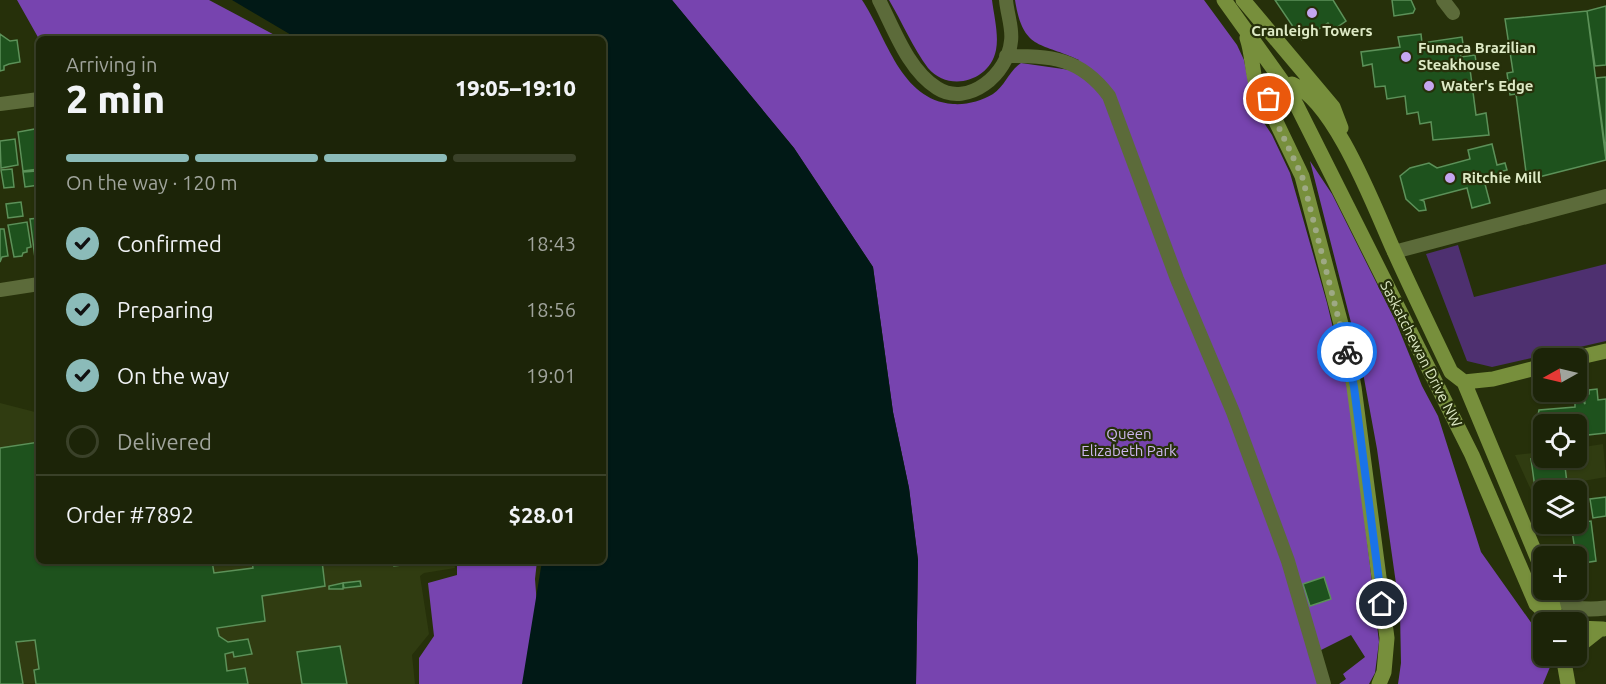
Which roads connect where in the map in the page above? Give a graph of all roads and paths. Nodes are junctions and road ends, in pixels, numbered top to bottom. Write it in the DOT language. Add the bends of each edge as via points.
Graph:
graph roads {
  1 [pos="879,0"];
  2 [pos="1006,0"];
  3 [pos="1224,0"];
  4 [pos="1244,0"];
  5 [pos="1443,0"];
  6 [pos="1453,13"];
  7 [pos="1243,26"];
  8 [pos="1006,56"];
  9 [pos="1285,85"];
  10 [pos="36,99"];
  11 [pos="0,104"];
  12 [pos="1269,107"];
  13 [pos="1348,151"];
  14 [pos="1606,196"];
  15 [pos="1394,252"];
  16 [pos="36,284"];
  17 [pos="0,290"];
  18 [pos="1606,351"];
  19 [pos="1587,355"];
  20 [pos="1533,369"];
  21 [pos="1464,382"];
  22 [pos="1472,455"];
  23 [pos="1533,548"];
  24 [pos="1561,600"];
  25 [pos="1606,608"];
  26 [pos="1545,612"];
  27 [pos="1587,628"];
  28 [pos="1603,629"];
  29 [pos="1587,640"];
  30 [pos="1324,684"];
  31 [pos="1379,684"];
  1 -- 8 [label="street" via="909,58 938,89 958,94 979,88 996,74"];
  2 -- 8 [label="street" via="1011,42"];
  3 -- 7 [label="main road, Saskatchewan Drive NW"];
  4 -- 13 [label="main road, Saskatchewan Drive NW" via="1333,107"];
  5 -- 6 [label="street"];
  7 -- 9 [label="main road, Saskatchewan Drive NW"];
  7 -- 12 [label="main road" via="1258,96"];
  8 -- 30 [label="street" via="1068,61 1091,76 1109,96 1288,561"];
  9 -- 12 [label="main road" via="1271,93"];
  9 -- 13 [label="main road, Saskatchewan Drive NW" via="1306,91"];
  9 -- 22 [label="main road, Saskatchewan Drive NW"];
  10 -- 11 [label="street"];
  12 -- 31 [label="main road" via="1302,176 1354,387 1387,638"];
  13 -- 15 [label="main road, Saskatchewan Drive NW"];
  14 -- 15 [label="street"];
  15 -- 21 [label="main road, Saskatchewan Drive NW" via="1451,372"];
  16 -- 17 [label="street"];
  18 -- 19 [label="main road"];
  20 -- 21 [label="main road"];
  21 -- 22 [label="main road" via="1464,417"];
  21 -- 23 [label="main road, Saskatchewan Drive NW"];
  22 -- 26 [label="main road, Saskatchewan Drive NW" via="1536,604"];
  24 -- 25 [label="street" via="1568,606 1589,610"];
  27 -- 28 [label="main road"];
  28 -- 29 [label="main road"];
}
